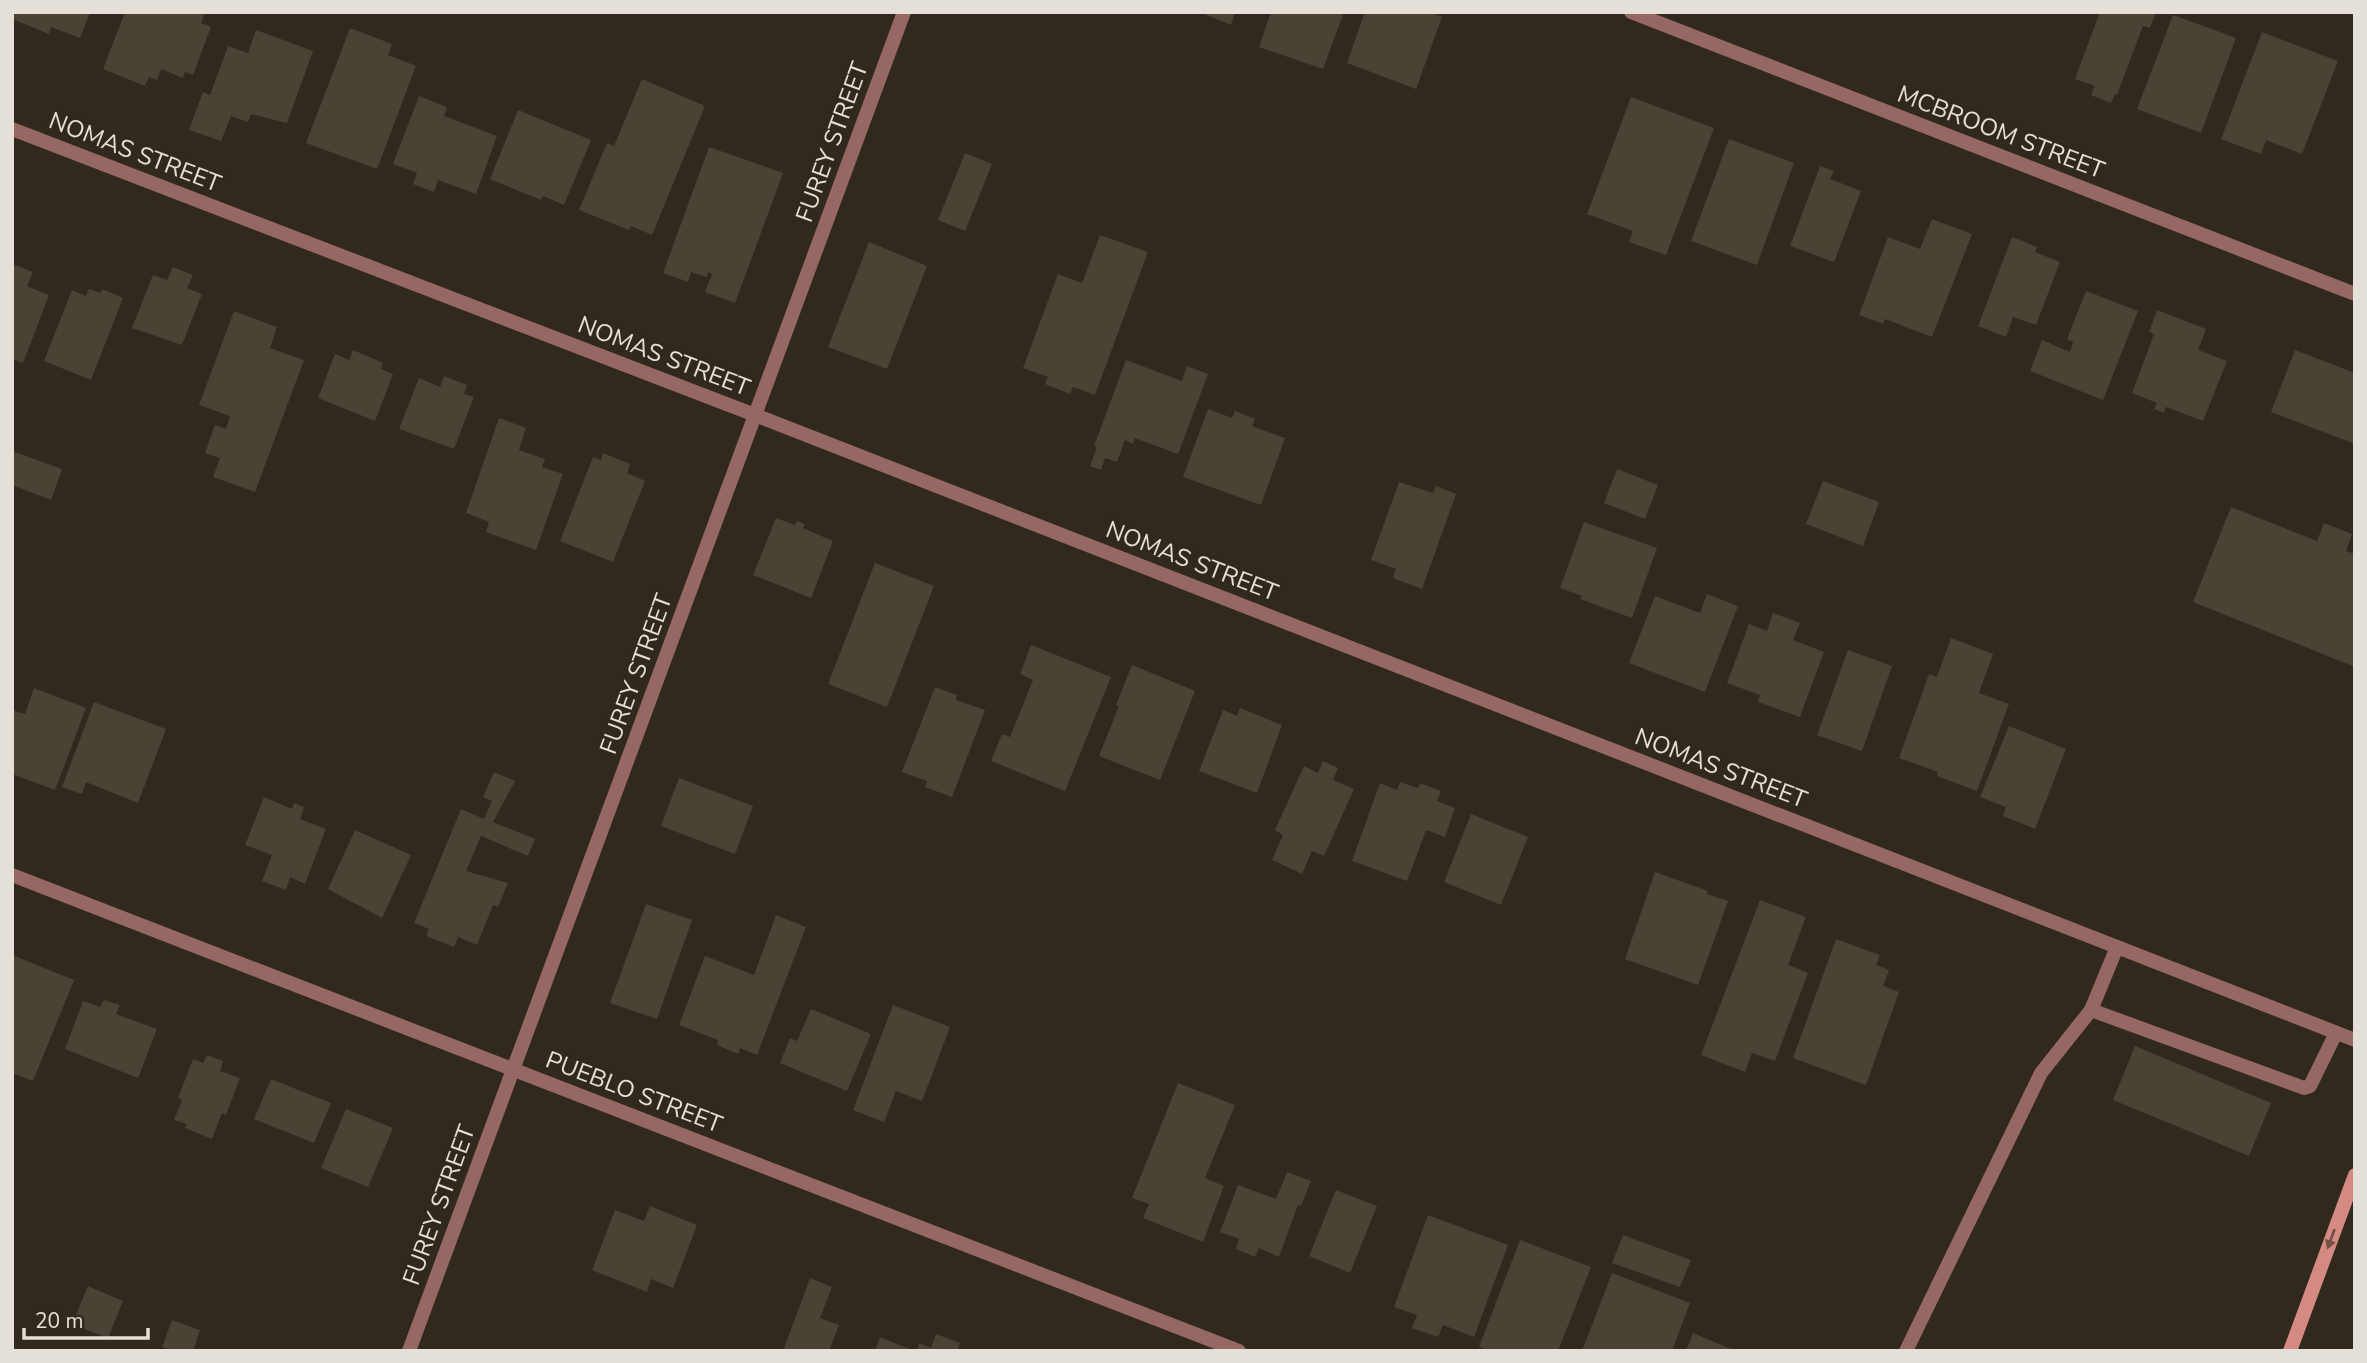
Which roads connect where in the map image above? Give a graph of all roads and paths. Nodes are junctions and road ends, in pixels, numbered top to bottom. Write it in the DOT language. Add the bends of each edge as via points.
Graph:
graph roads {
  1 [pos="904,12"];
  2 [pos="1631,12"];
  3 [pos="12,129"];
  4 [pos="2355,295"];
  5 [pos="755,415"];
  6 [pos="12,874"];
  7 [pos="2117,947"];
  8 [pos="2091,1010"];
  9 [pos="2336,1033"];
  10 [pos="2355,1040"];
  11 [pos="514,1069"];
  12 [pos="2355,1175"];
  13 [pos="409,1351"];
  14 [pos="1239,1351"];
  15 [pos="1906,1351"];
  16 [pos="2290,1351"];
  1 -- 5 [label="street, FUREY STREET"];
  2 -- 4 [label="street, MCBROOM STREET"];
  3 -- 5 [label="street, NOMAS STREET"];
  5 -- 7 [label="street, NOMAS STREET"];
  5 -- 11 [label="street, FUREY STREET"];
  6 -- 11 [label="street, PUEBLO STREET"];
  7 -- 8 [label="street"];
  7 -- 9 [label="street, NOMAS STREET"];
  8 -- 9 [label="street" via="2304,1088 2310,1086"];
  8 -- 15 [label="street" via="2041,1073"];
  9 -- 10 [label="street, NOMAS STREET"];
  11 -- 13 [label="street, FUREY STREET"];
  11 -- 14 [label="street, PUEBLO STREET"];
  12 -- 16 [label="main road, one-way"];
}
